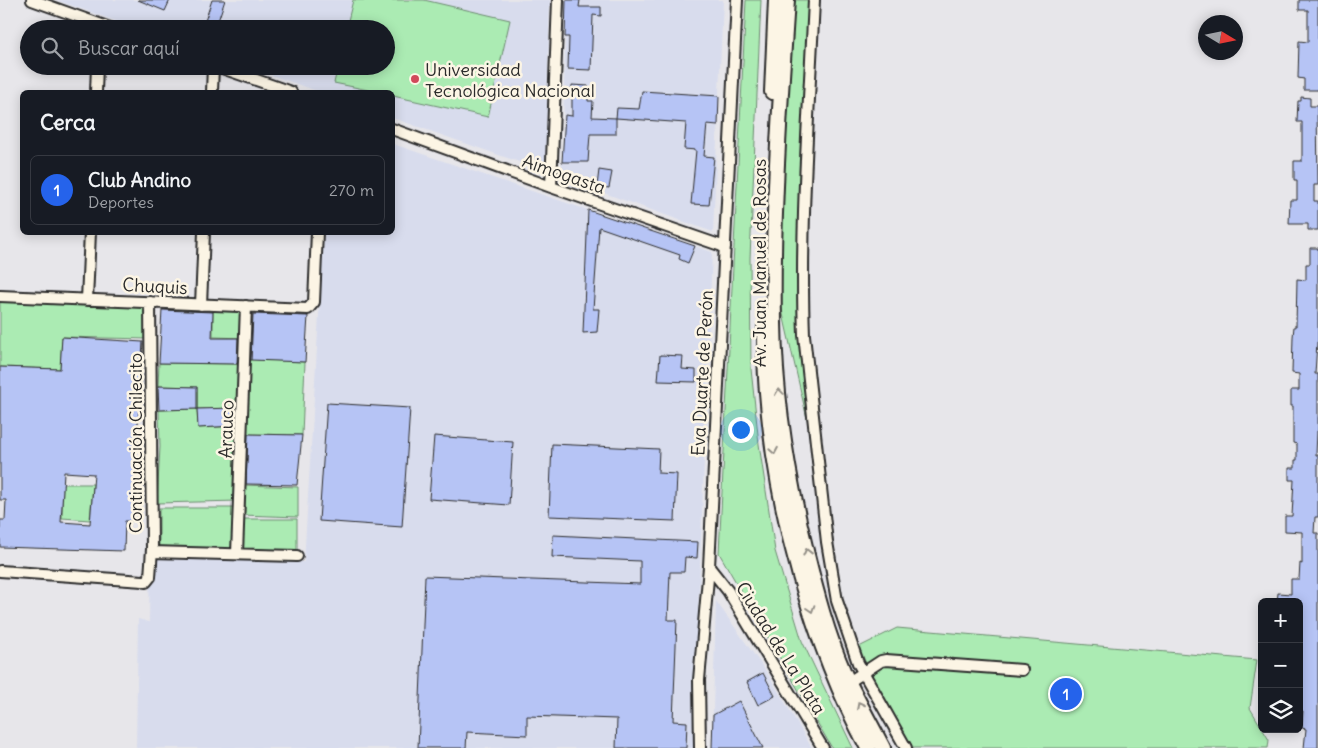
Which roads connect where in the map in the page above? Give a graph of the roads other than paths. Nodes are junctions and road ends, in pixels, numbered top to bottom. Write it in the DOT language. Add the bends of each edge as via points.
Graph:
graph roads {
  1 [pos="32,0"];
  2 [pos="558,0"];
  3 [pos="737,0"];
  4 [pos="776,0"];
  5 [pos="787,0"];
  6 [pos="814,0"];
  7 [pos="84,20"];
  8 [pos="97,75"];
  9 [pos="213,75"];
  10 [pos="241,75"];
  11 [pos="96,90"];
  12 [pos="212,90"];
  13 [pos="285,90"];
  14 [pos="395,130"];
  15 [pos="551,187"];
  16 [pos="90,235"];
  17 [pos="204,235"];
  18 [pos="318,235"];
  19 [pos="724,247"];
  20 [pos="0,296"];
  21 [pos="87,300"];
  22 [pos="150,302"];
  23 [pos="201,305"];
  24 [pos="246,306"];
  25 [pos="152,552"];
  26 [pos="237,554"];
  27 [pos="297,556"];
  28 [pos="709,568"];
  29 [pos="0,571"];
  30 [pos="1022,670"];
  31 [pos="864,672"];
  32 [pos="849,682"];
  33 [pos="700,748"];
  34 [pos="823,748"];
  35 [pos="868,748"];
  36 [pos="883,748"];
  37 [pos="906,748"];
  1 -- 7 [label="street"];
  2 -- 15 [label="street"];
  3 -- 19 [label="street, Eva Duarte de Perón"];
  4 -- 35 [label="main road, Av. Juan Manuel de Rosas, one-way" via="764,299 772,438 791,541 806,593 825,653"];
  32 -- 5 [label="main road, Av. Juan Manuel de Rosas, one-way" via="824,616 799,521 778,383 774,324 776,192"];
  6 -- 31 [label="street" via="803,244 804,335 827,542 837,601"];
  8 -- 11 [label="street"];
  9 -- 12 [label="street"];
  10 -- 13 [label="street"];
  14 -- 15 [label="street, Aimogasta"];
  15 -- 19 [label="street, Aimogasta"];
  16 -- 21 [label="street"];
  17 -- 23 [label="street"];
  18 -- 24 [label="street, Chuquis" via="314,302 308,309"];
  19 -- 28 [label="street, Eva Duarte de Perón"];
  20 -- 21 [label="street, Chuquis"];
  21 -- 22 [label="street, Chuquis"];
  22 -- 23 [label="street, Chuquis"];
  22 -- 25 [label="street, Continuación Chilecito"];
  23 -- 24 [label="street, Chuquis"];
  24 -- 26 [label="street, Arauco"];
  25 -- 26 [label="street"];
  25 -- 29 [label="street, Continuación Chilecito" via="150,577 146,582"];
  26 -- 27 [label="street"];
  28 -- 33 [label="street, Eva Duarte de Perón" via="699,680"];
  28 -- 34 [label="street, Ciudad de La Plata" via="728,591"];
  30 -- 31 [label="street" via="886,660"];
  31 -- 32 [label="street"];
  31 -- 37 [label="street"];
  36 -- 32 [label="main road, Av. Juan Manuel de Rosas, one-way"];
}
